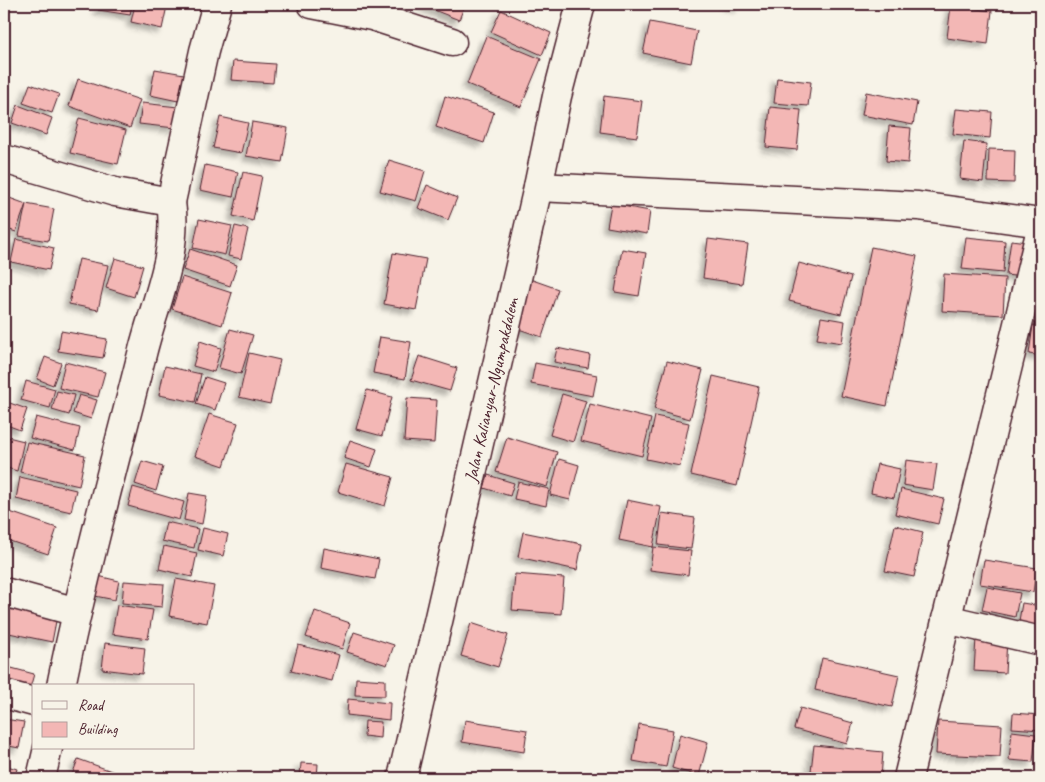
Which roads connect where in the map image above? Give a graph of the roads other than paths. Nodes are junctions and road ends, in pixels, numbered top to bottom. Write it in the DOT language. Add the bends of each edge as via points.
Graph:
graph roads {
  1 [pos="217,4"];
  2 [pos="312,4"];
  3 [pos="581,4"];
  4 [pos="452,42"];
  5 [pos="4,159"];
  6 [pos="538,187"];
  7 [pos="171,202"];
  8 [pos="1041,223"];
  9 [pos="1041,229"];
  10 [pos="4,592"];
  11 [pos="77,612"];
  12 [pos="946,619"];
  13 [pos="1041,641"];
  14 [pos="61,684"];
  15 [pos="4,694"];
  16 [pos="32,701"];
  17 [pos="48,750"];
  18 [pos="41,778"];
  19 [pos="402,778"];
  20 [pos="908,778"];
  1 -- 7 [label="street"];
  2 -- 4 [label="street" via="372,16"];
  3 -- 6 [label="street, Jalan Kalianyar-Ngumpakdalem"];
  5 -- 7 [label="street" via="115,192"];
  6 -- 8 [label="street" via="918,206"];
  6 -- 19 [label="street, Jalan Kalianyar-Ngumpakdalem"];
  7 -- 11 [label="street" via="170,256"];
  9 -- 12 [label="street"];
  10 -- 11 [label="street"];
  11 -- 14 [label="street"];
  12 -- 13 [label="street"];
  12 -- 20 [label="street"];
  15 -- 16 [label="street"];
  17 -- 18 [label="street"];
}
